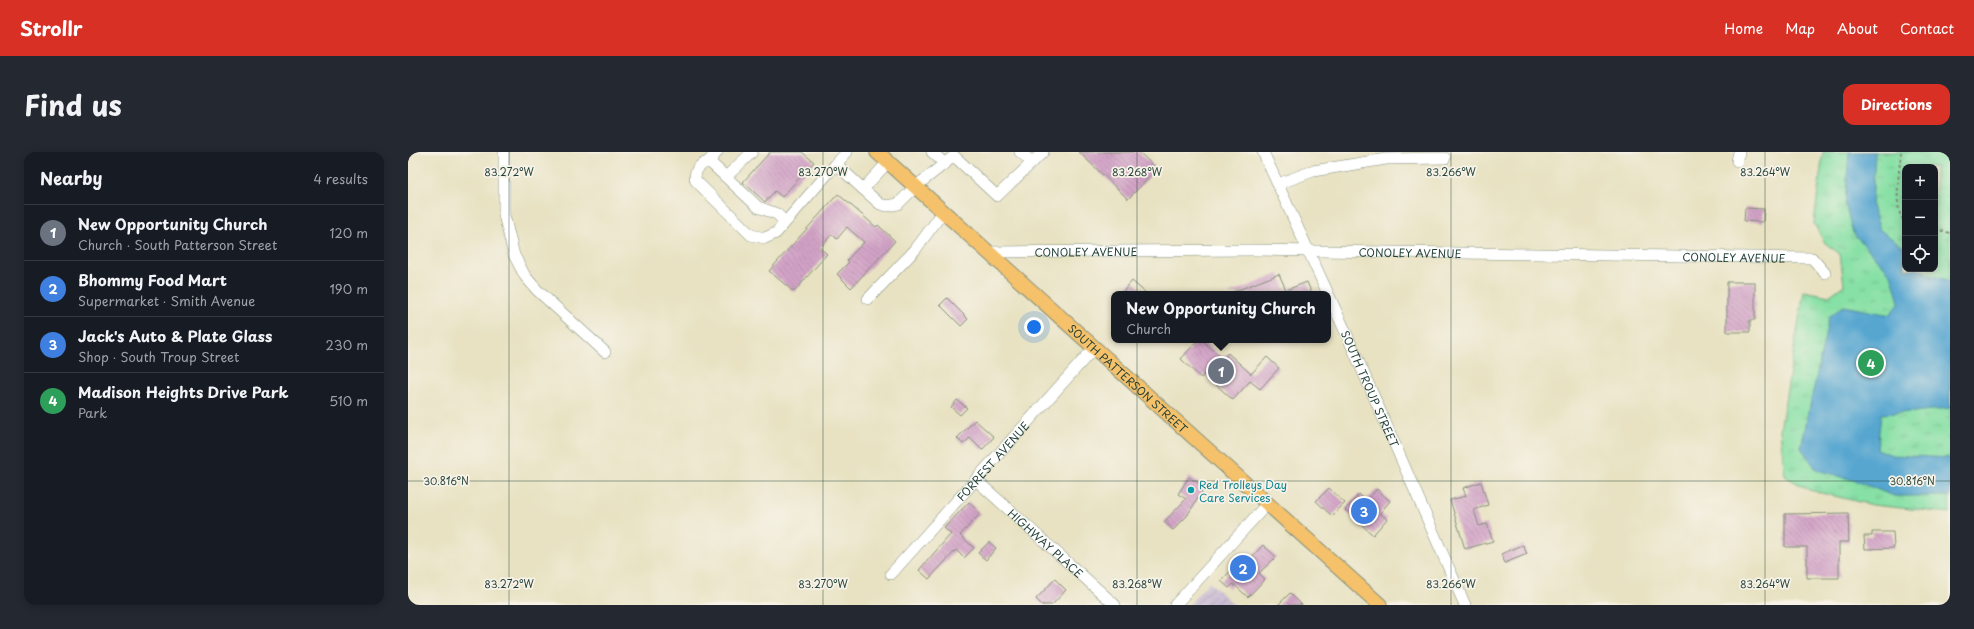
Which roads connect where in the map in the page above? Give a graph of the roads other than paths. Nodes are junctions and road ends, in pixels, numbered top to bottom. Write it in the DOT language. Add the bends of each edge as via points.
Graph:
graph roads {
  1 [pos="504,152"];
  2 [pos="717,152"];
  3 [pos="752,152"];
  4 [pos="847,152"];
  5 [pos="877,152"];
  6 [pos="932,152"];
  7 [pos="1020,152"];
  8 [pos="1042,152"];
  9 [pos="1264,152"];
  10 [pos="956,154"];
  11 [pos="1386,155"];
  12 [pos="1445,158"];
  13 [pos="705,159"];
  14 [pos="888,162"];
  15 [pos="1032,162"];
  16 [pos="836,164"];
  17 [pos="945,164"];
  18 [pos="726,177"];
  19 [pos="1278,184"];
  20 [pos="915,187"];
  21 [pos="863,189"];
  22 [pos="944,212"];
  23 [pos="785,222"];
  24 [pos="988,252"];
  25 [pos="1309,252"];
  26 [pos="1825,273"];
  27 [pos="1326,291"];
  28 [pos="868,299"];
  29 [pos="1331,301"];
  30 [pos="1094,348"];
  31 [pos="605,352"];
  32 [pos="976,480"];
  33 [pos="1267,504"];
  34 [pos="891,574"];
  35 [pos="1115,605"];
  36 [pos="1175,605"];
  37 [pos="1380,605"];
  38 [pos="1465,605"];
  1 -- 31 [label="street" via="504,215 514,255 525,276 537,290"];
  2 -- 13 [label="street"];
  3 -- 18 [label="street"];
  4 -- 16 [label="street"];
  5 -- 14 [label="main road, SOUTH PATTERSON STREET"];
  6 -- 17 [label="street"];
  7 -- 15 [label="street"];
  8 -- 15 [label="street"];
  9 -- 19 [label="street, SOUTH TROUP STREET"];
  10 -- 15 [label="street" via="997,196"];
  10 -- 17 [label="street"];
  11 -- 12 [label="street"];
  11 -- 19 [label="street" via="1313,171"];
  13 -- 18 [label="street"];
  13 -- 23 [label="street" via="696,170 696,181 751,235 765,238 776,233"];
  14 -- 20 [label="main road, SOUTH PATTERSON STREET"];
  14 -- 21 [label="street"];
  16 -- 21 [label="street"];
  16 -- 23 [label="street"];
  17 -- 20 [label="street"];
  18 -- 23 [label="street" via="758,207 777,214"];
  19 -- 25 [label="street, SOUTH TROUP STREET"];
  20 -- 21 [label="street" via="898,204 887,206 880,204"];
  20 -- 22 [label="main road, SOUTH PATTERSON STREET"];
  22 -- 24 [label="main road, SOUTH PATTERSON STREET"];
  22 -- 28 [label="street" via="915,250"];
  24 -- 25 [label="street, CONOLEY AVENUE"];
  24 -- 30 [label="main road, SOUTH PATTERSON STREET"];
  25 -- 26 [label="street, CONOLEY AVENUE" via="1812,258"];
  25 -- 27 [label="street, SOUTH TROUP STREET"];
  29 -- 38 [label="street, SOUTH TROUP STREET"];
  30 -- 32 [label="street, FORREST AVENUE"];
  30 -- 33 [label="main road, SOUTH PATTERSON STREET"];
  32 -- 34 [label="street, FORREST AVENUE"];
  32 -- 35 [label="street, HIGHWAY PLACE"];
  33 -- 36 [label="street"];
  33 -- 37 [label="main road, SOUTH PATTERSON STREET"];
}
